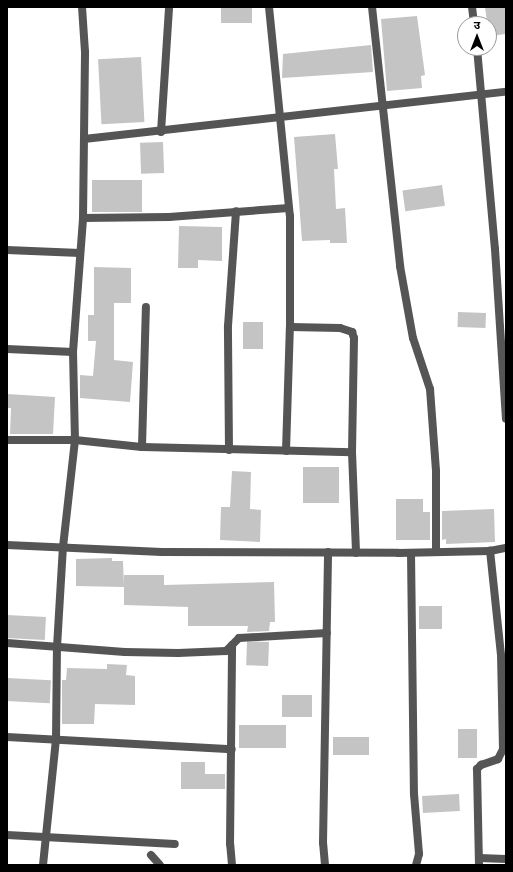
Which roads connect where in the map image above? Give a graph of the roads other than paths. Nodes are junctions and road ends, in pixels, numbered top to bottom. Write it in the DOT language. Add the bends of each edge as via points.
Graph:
graph roads {
  1 [pos="82,7"];
  2 [pos="169,7"];
  3 [pos="269,7"];
  4 [pos="372,7"];
  5 [pos="478,56"];
  6 [pos="506,92"];
  7 [pos="483,95"];
  8 [pos="381,106"];
  9 [pos="282,118"];
  10 [pos="161,132"];
  11 [pos="84,139"];
  12 [pos="289,208"];
  13 [pos="236,211"];
  14 [pos="83,218"];
  15 [pos="7,250"];
  16 [pos="80,253"];
  17 [pos="146,307"];
  18 [pos="290,327"];
  19 [pos="7,349"];
  20 [pos="73,352"];
  21 [pos="506,419"];
  22 [pos="7,440"];
  23 [pos="75,440"];
  24 [pos="142,447"];
  25 [pos="229,450"];
  26 [pos="286,451"];
  27 [pos="352,452"];
  28 [pos="7,545"];
  29 [pos="63,547"];
  30 [pos="506,548"];
  31 [pos="490,551"];
  32 [pos="328,552"];
  33 [pos="436,552"];
  34 [pos="356,553"];
  35 [pos="412,553"];
  36 [pos="328,633"];
  37 [pos="7,643"];
  38 [pos="232,645"];
  39 [pos="57,647"];
  40 [pos="7,737"];
  41 [pos="56,740"];
  42 [pos="232,748"];
  43 [pos="7,835"];
  44 [pos="46,837"];
  45 [pos="175,844"];
  46 [pos="151,855"];
  47 [pos="506,859"];
  48 [pos="479,862"];
  49 [pos="43,865"];
  50 [pos="160,865"];
  51 [pos="232,865"];
  52 [pos="326,865"];
  53 [pos="416,865"];
  1 -- 11 [label="street" via="85,52"];
  2 -- 10 [label="street"];
  3 -- 9 [label="street"];
  4 -- 8 [label="street"];
  5 -- 7 [label="street"];
  6 -- 7 [label="street"];
  7 -- 8 [label="street"];
  7 -- 21 [label="street"];
  8 -- 9 [label="street"];
  8 -- 33 [label="street" via="403,288 414,338 430,388 436,471"];
  9 -- 10 [label="street"];
  9 -- 12 [label="street"];
  10 -- 11 [label="street"];
  11 -- 14 [label="street"];
  12 -- 13 [label="street"];
  12 -- 18 [label="street"];
  13 -- 14 [label="street" via="169,217"];
  13 -- 25 [label="street" via="228,326"];
  14 -- 16 [label="street"];
  15 -- 16 [label="street"];
  16 -- 20 [label="street"];
  17 -- 24 [label="street"];
  18 -- 26 [label="street"];
  18 -- 27 [label="street" via="340,328 352,332 355,347"];
  19 -- 20 [label="street"];
  20 -- 23 [label="street"];
  22 -- 23 [label="street"];
  23 -- 24 [label="street"];
  23 -- 29 [label="street"];
  24 -- 25 [label="street"];
  25 -- 26 [label="street"];
  26 -- 27 [label="street"];
  27 -- 34 [label="street"];
  28 -- 29 [label="street"];
  29 -- 32 [label="street" via="162,552"];
  29 -- 39 [label="street"];
  30 -- 31 [label="street"];
  31 -- 33 [label="street"];
  31 -- 48 [label="street" via="501,655 503,749 498,759 480,765 477,769"];
  32 -- 34 [label="street"];
  32 -- 36 [label="street"];
  33 -- 35 [label="street"];
  34 -- 35 [label="street"];
  35 -- 53 [label="street" via="414,794 419,854"];
  36 -- 38 [label="street" via="239,638"];
  36 -- 52 [label="street" via="323,843"];
  37 -- 39 [label="street"];
  38 -- 39 [label="street" via="226,651 178,653"];
  38 -- 42 [label="street"];
  39 -- 41 [label="street"];
  40 -- 41 [label="street"];
  41 -- 42 [label="street"];
  41 -- 44 [label="street"];
  42 -- 51 [label="street"];
  43 -- 44 [label="street"];
  44 -- 45 [label="street"];
  44 -- 49 [label="street"];
  46 -- 50 [label="street"];
  47 -- 48 [label="street"];
}
